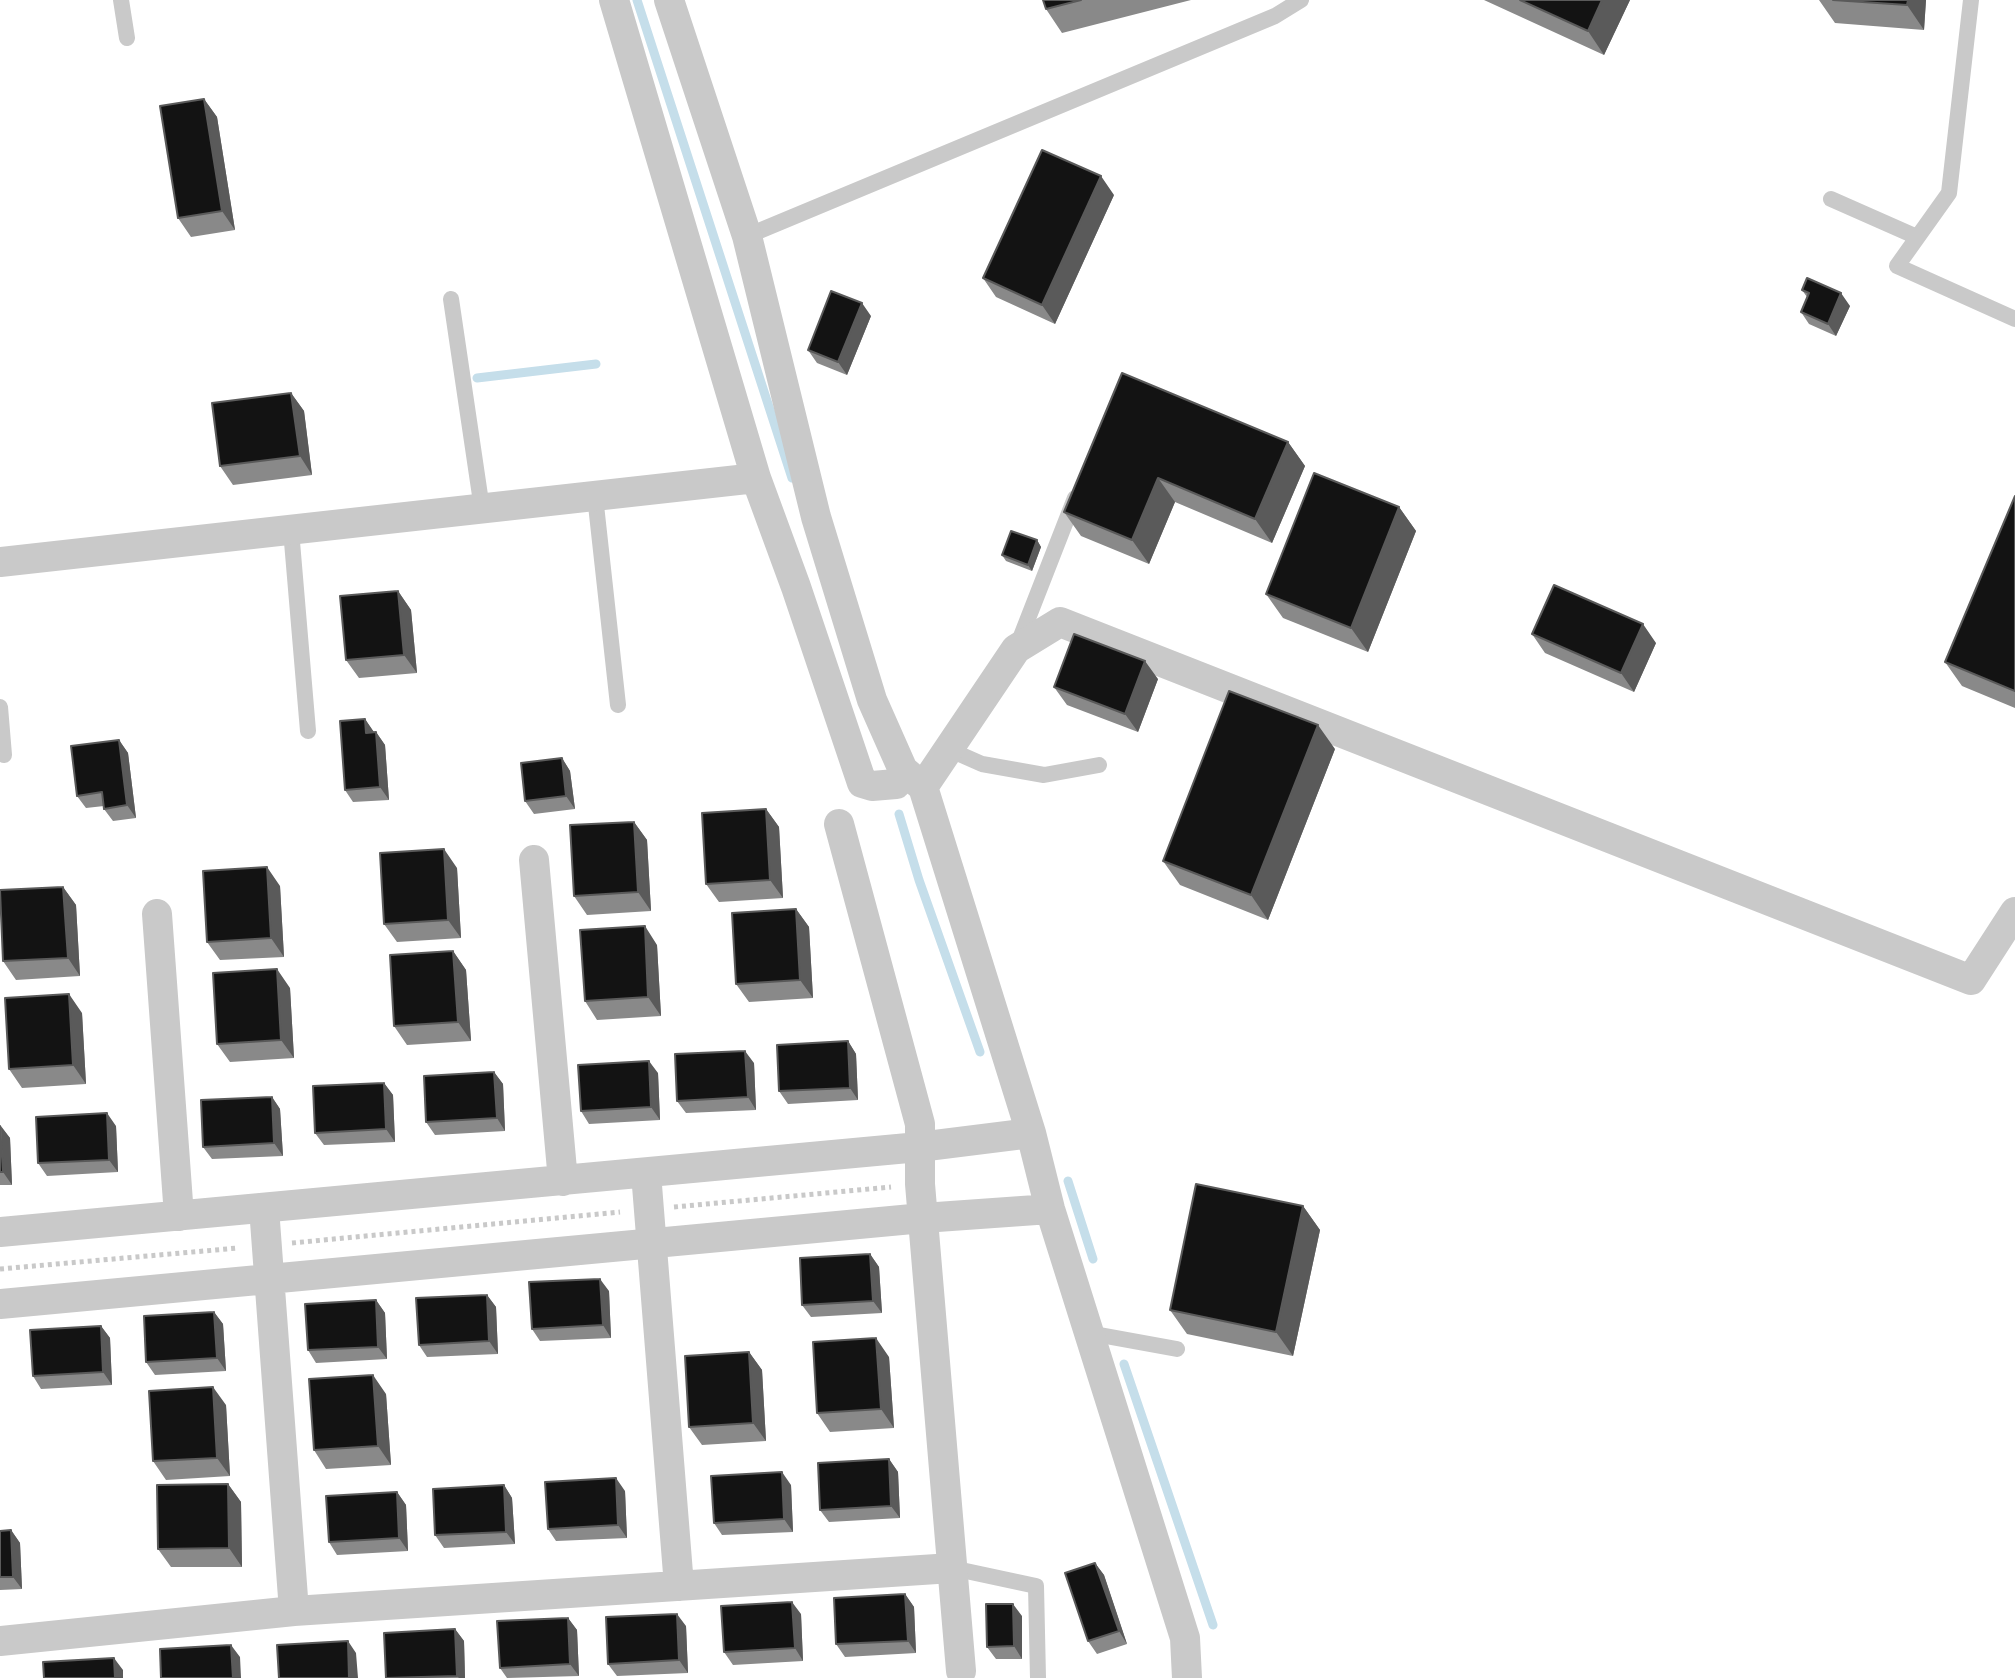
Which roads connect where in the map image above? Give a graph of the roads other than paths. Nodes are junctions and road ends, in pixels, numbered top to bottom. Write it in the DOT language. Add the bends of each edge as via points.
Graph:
graph roads {
  1 [pos="121,0"];
  2 [pos="614,0"];
  3 [pos="669,0"];
  4 [pos="1301,0"];
  5 [pos="1971,0"];
  6 [pos="127,38"];
  7 [pos="1831,199"];
  8 [pos="747,236"];
  9 [pos="1917,237"];
  10 [pos="451,299"];
  11 [pos="2015,319"];
  12 [pos="756,478"];
  13 [pos="1077,493"];
  14 [pos="595,496"];
  15 [pos="482,509"];
  16 [pos="291,530"];
  17 [pos="0,562"];
  18 [pos="1016,649"];
  19 [pos="618,705"];
  20 [pos="0,707"];
  21 [pos="308,731"];
  22 [pos="948,749"];
  23 [pos="4,755"];
  24 [pos="1099,765"];
  25 [pos="913,778"];
  26 [pos="839,824"];
  27 [pos="534,860"];
  28 [pos="2015,912"];
  29 [pos="157,914"];
  30 [pos="1031,1133"];
  31 [pos="919,1147"];
  32 [pos="646,1173"];
  33 [pos="563,1181"];
  34 [pos="264,1208"];
  35 [pos="1050,1209"];
  36 [pos="179,1216"];
  37 [pos="923,1218"];
  38 [pos="0,1232"];
  39 [pos="651,1244"];
  40 [pos="268,1279"];
  41 [pos="0,1304"];
  42 [pos="1089,1333"];
  43 [pos="1177,1349"];
  44 [pos="952,1568"];
  45 [pos="679,1586"];
  46 [pos="294,1611"];
  47 [pos="0,1641"];
  48 [pos="961,1671"];
  49 [pos="1038,1678"];
  50 [pos="1187,1678"];
  1 -- 6 [label="lane"];
  2 -- 12 [label="street"];
  3 -- 8 [label="street"];
  4 -- 8 [label="lane" via="1275,16"];
  5 -- 9 [label="lane" via="1949,193"];
  7 -- 9 [label="lane"];
  8 -- 25 [label="street" via="816,517 872,700"];
  9 -- 11 [label="lane" via="1897,266"];
  10 -- 15 [label="lane"];
  12 -- 14 [label="street"];
  12 -- 25 [label="street" via="862,783 896,784"];
  13 -- 18 [label="lane"];
  14 -- 15 [label="street"];
  14 -- 19 [label="lane"];
  15 -- 16 [label="street"];
  16 -- 17 [label="street"];
  16 -- 21 [label="lane"];
  18 -- 22 [label="street"];
  18 -- 28 [label="street" via="1060,622 1971,980"];
  20 -- 23 [label="lane"];
  22 -- 24 [label="lane" via="982,764 1044,775"];
  22 -- 25 [label="street"];
  25 -- 30 [label="street"];
  26 -- 31 [label="street" via="920,1124"];
  27 -- 33 [label="street"];
  29 -- 36 [label="street"];
  30 -- 31 [label="street"];
  30 -- 35 [label="street"];
  31 -- 32 [label="street"];
  31 -- 37 [label="street"];
  32 -- 33 [label="street"];
  32 -- 39 [label="street"];
  33 -- 34 [label="street"];
  34 -- 36 [label="street"];
  34 -- 40 [label="street"];
  35 -- 37 [label="street"];
  35 -- 42 [label="street"];
  36 -- 38 [label="street"];
  37 -- 39 [label="street"];
  37 -- 44 [label="street"];
  39 -- 40 [label="street"];
  39 -- 45 [label="street"];
  40 -- 41 [label="street"];
  40 -- 46 [label="street"];
  42 -- 43 [label="lane"];
  42 -- 50 [label="street" via="1185,1638"];
  44 -- 45 [label="street"];
  44 -- 48 [label="street"];
  44 -- 49 [label="lane" via="1036,1586"];
  45 -- 46 [label="street"];
  46 -- 47 [label="street"];
}
